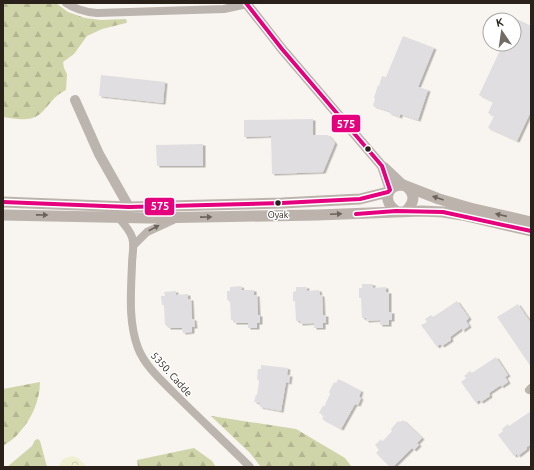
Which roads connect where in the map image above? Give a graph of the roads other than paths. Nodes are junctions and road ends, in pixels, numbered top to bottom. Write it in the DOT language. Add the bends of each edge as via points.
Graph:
graph roads {
  1 [pos="66,3"];
  2 [pos="247,4"];
  3 [pos="75,100"];
  4 [pos="382,166"];
  5 [pos="405,186"];
  6 [pos="389,191"];
  7 [pos="3,202"];
  8 [pos="129,206"];
  9 [pos="401,211"];
  10 [pos="114,213"];
  11 [pos="3,215"];
  12 [pos="178,217"];
  13 [pos="531,222"];
  14 [pos="531,231"];
  15 [pos="134,245"];
  16 [pos="250,467"];
  1 -- 2 [label="street" via="84,12 97,13 224,9"];
  2 -- 4 [label="street"];
  3 -- 8 [label="street" via="98,154"];
  4 -- 5 [label="street"];
  4 -- 6 [label="street"];
  5 -- 6 [label="main road" via="394,186"];
  5 -- 9 [label="main road" via="412,193 412,205"];
  13 -- 5 [label="main road, one-way" via="470,208"];
  6 -- 8 [label="main road" via="360,199 328,202"];
  6 -- 9 [label="main road" via="389,205"];
  7 -- 10 [label="main road"];
  8 -- 10 [label="main road"];
  12 -- 9 [label="main road, one-way"];
  9 -- 14 [label="main road" via="443,212"];
  11 -- 10 [label="main road, one-way"];
  10 -- 12 [label="main road"];
  10 -- 15 [label="street, 5350. Cadde" via="129,230"];
  15 -- 12 [label="street, one-way" via="147,232"];
  15 -- 16 [label="street, 5350. Cadde" via="131,316 139,349 146,362 196,416"];
}
